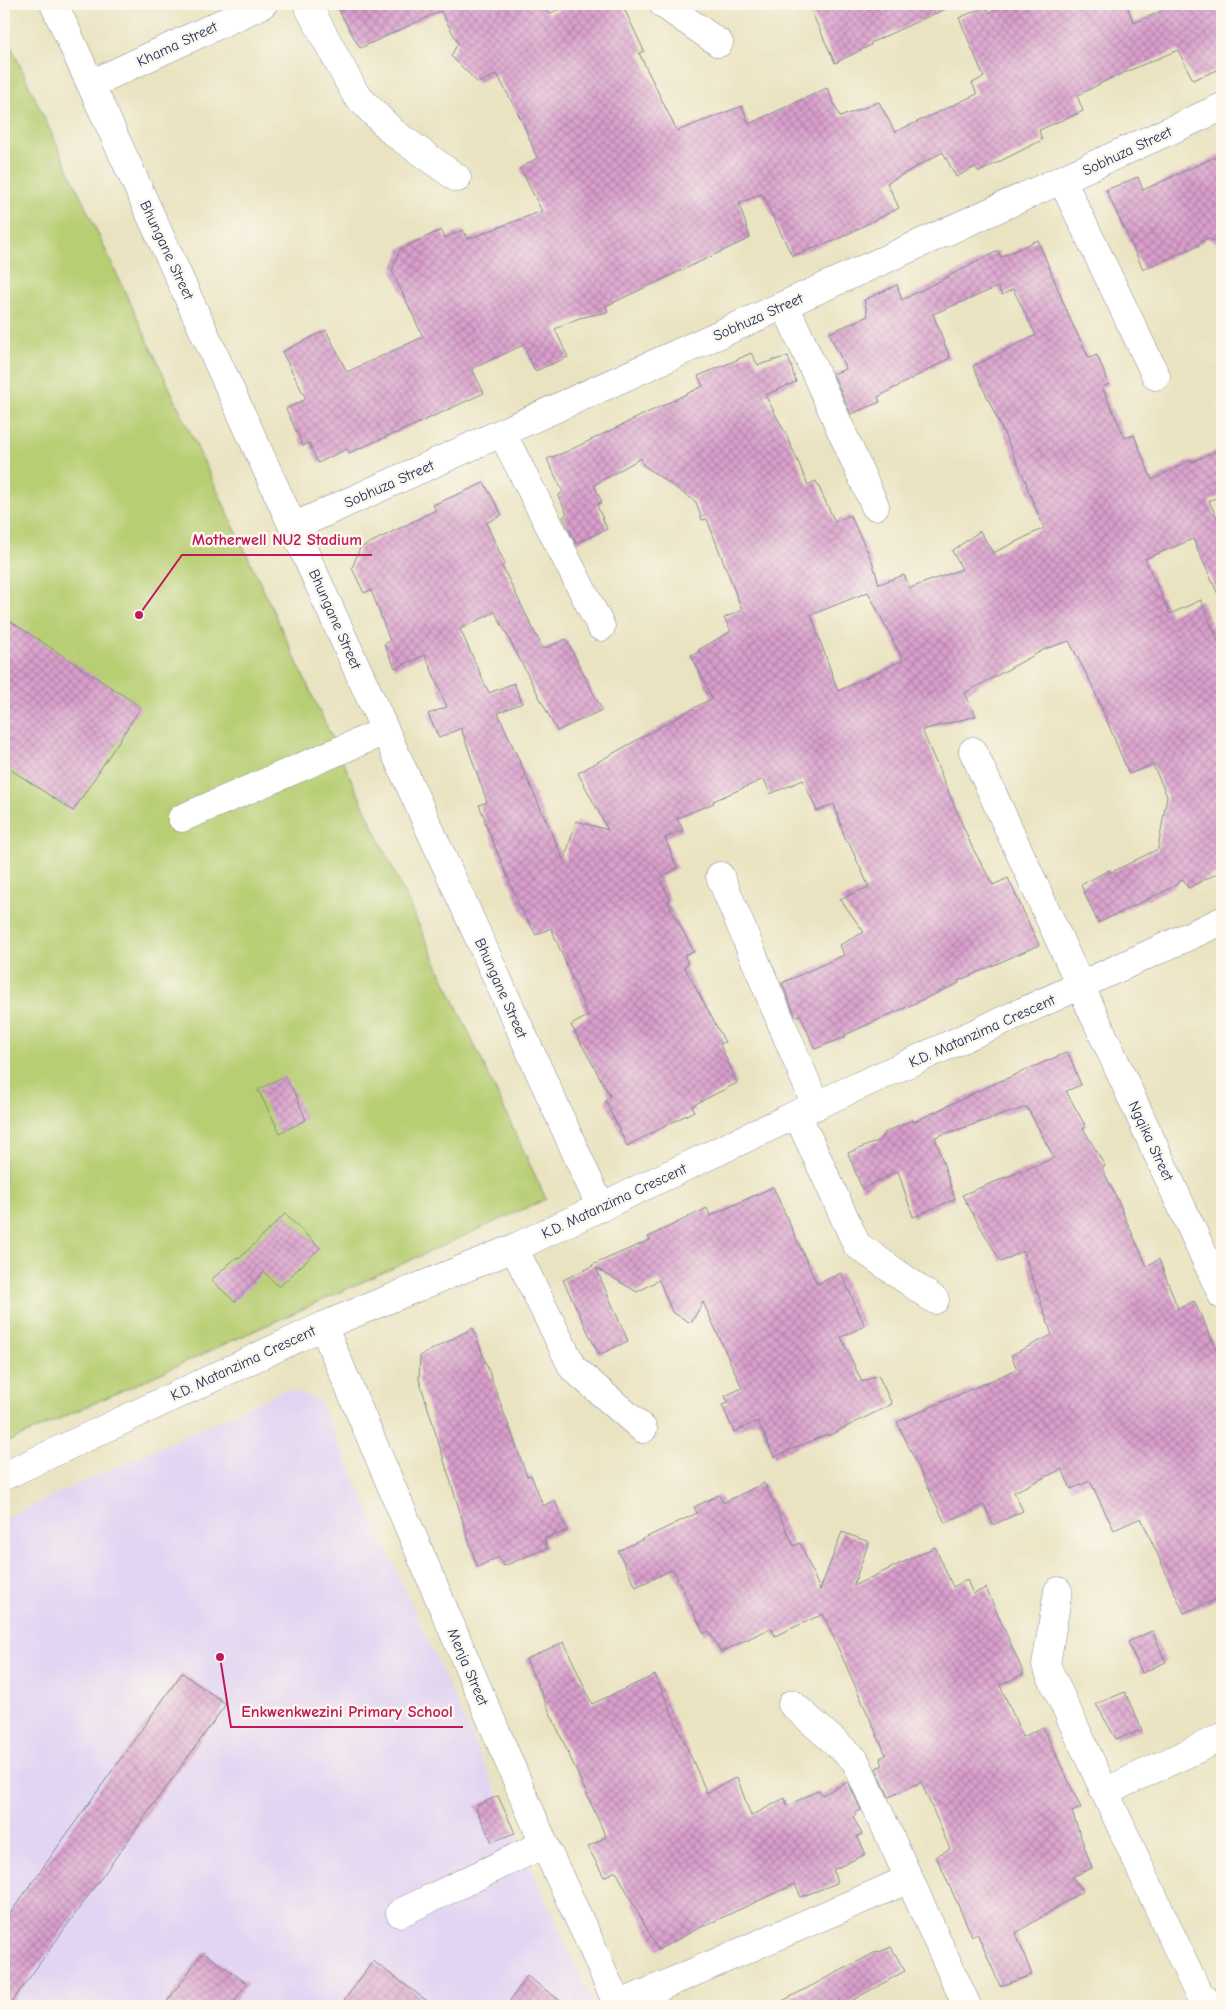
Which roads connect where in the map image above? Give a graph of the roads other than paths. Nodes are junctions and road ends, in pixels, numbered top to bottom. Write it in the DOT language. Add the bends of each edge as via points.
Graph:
graph roads {
  1 [pos="54,4"];
  2 [pos="263,4"];
  3 [pos="307,4"];
  4 [pos="663,4"];
  5 [pos="719,43"];
  6 [pos="91,84"];
  7 [pos="1222,107"];
  8 [pos="457,178"];
  9 [pos="1062,180"];
  10 [pos="785,305"];
  11 [pos="1156,376"];
  12 [pos="502,433"];
  13 [pos="874,506"];
  14 [pos="293,527"];
  15 [pos="601,627"];
  16 [pos="385,731"];
  17 [pos="973,751"];
  18 [pos="182,818"];
  19 [pos="720,876"];
  20 [pos="1222,922"];
  21 [pos="1080,986"];
  22 [pos="806,1110"];
  23 [pos="600,1208"];
  24 [pos="514,1248"];
  25 [pos="1222,1295"];
  26 [pos="935,1300"];
  27 [pos="323,1326"];
  28 [pos="643,1429"];
  29 [pos="4,1476"];
  30 [pos="1058,1591"];
  31 [pos="792,1704"];
  32 [pos="1222,1737"];
  33 [pos="1104,1792"];
  34 [pos="544,1844"];
  35 [pos="910,1879"];
  36 [pos="400,1913"];
  37 [pos="618,2006"];
  38 [pos="967,2006"];
  39 [pos="1213,2006"];
  1 -- 6 [label="street, Bhungane Street"];
  2 -- 6 [label="street, Khama Street"];
  3 -- 8 [label="street" via="356,95 394,133"];
  4 -- 5 [label="street"];
  6 -- 14 [label="street, Bhungane Street"];
  7 -- 9 [label="street, Sobhuza Street"];
  9 -- 10 [label="street, Sobhuza Street"];
  9 -- 11 [label="street"];
  10 -- 12 [label="street, Sobhuza Street"];
  10 -- 13 [label="street"];
  12 -- 14 [label="street, Sobhuza Street"];
  12 -- 15 [label="street"];
  14 -- 16 [label="street, Bhungane Street"];
  16 -- 18 [label="street"];
  16 -- 23 [label="street, Bhungane Street"];
  17 -- 21 [label="street, Ngqika Street"];
  19 -- 22 [label="street"];
  20 -- 21 [label="street, K.D. Matanzima Crescent"];
  21 -- 22 [label="street, K.D. Matanzima Crescent"];
  21 -- 25 [label="street, Ngqika Street"];
  22 -- 23 [label="street, K.D. Matanzima Crescent"];
  22 -- 26 [label="street" via="858,1245"];
  23 -- 24 [label="street, K.D. Matanzima Crescent"];
  24 -- 27 [label="street, K.D. Matanzima Crescent"];
  24 -- 28 [label="street" via="573,1368"];
  27 -- 29 [label="street, K.D. Matanzima Crescent"];
  27 -- 34 [label="street, Menja Street"];
  30 -- 33 [label="street" via="1046,1665"];
  31 -- 35 [label="street" via="855,1760"];
  32 -- 33 [label="street"];
  33 -- 39 [label="street" via="1198,1996"];
  34 -- 36 [label="street"];
  34 -- 37 [label="street, Menja Street"];
  35 -- 37 [label="street"];
  35 -- 38 [label="street"];
}
